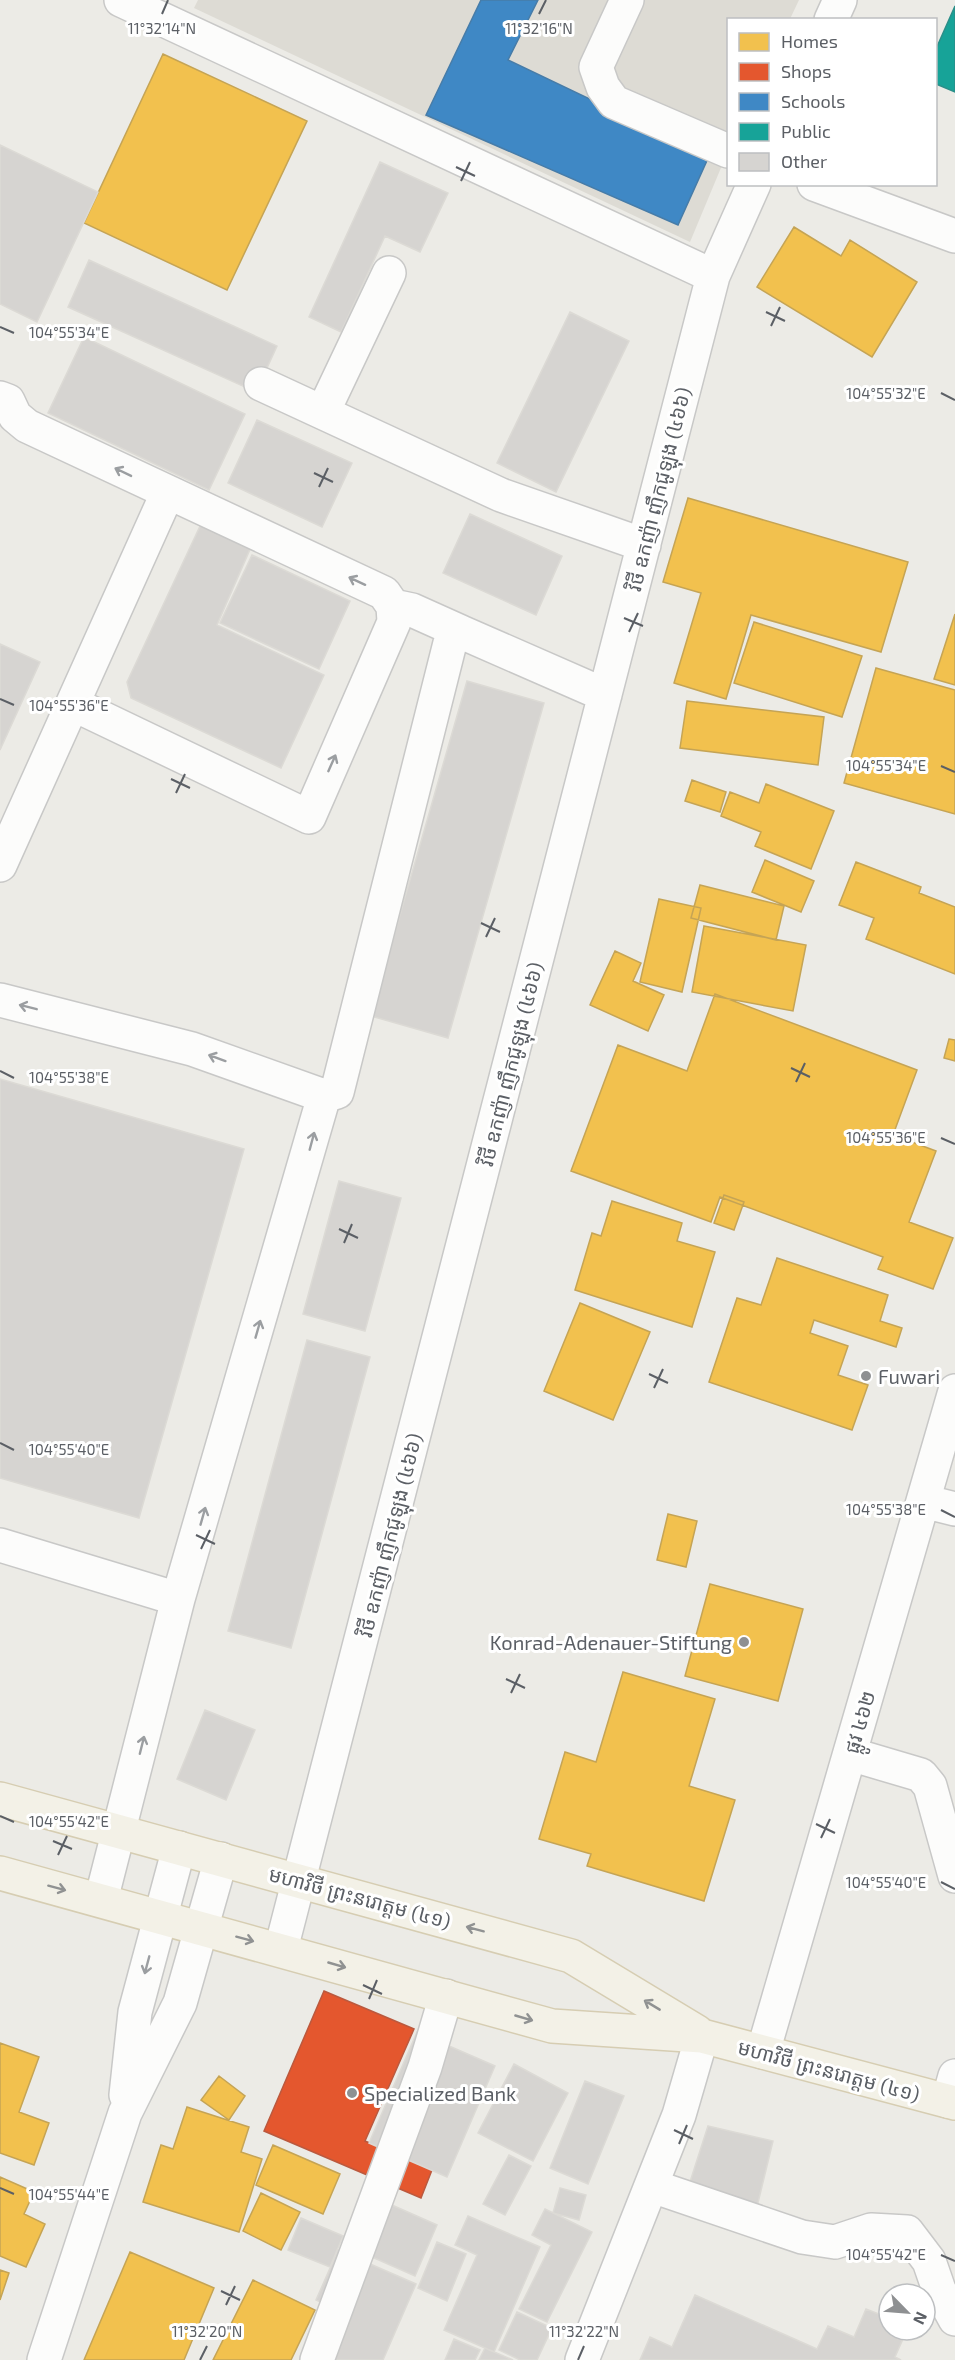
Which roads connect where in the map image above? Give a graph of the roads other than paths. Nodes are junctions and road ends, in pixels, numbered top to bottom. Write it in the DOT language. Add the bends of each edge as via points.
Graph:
graph roads {
  1 [pos="121,0"];
  2 [pos="627,0"];
  3 [pos="840,0"];
  4 [pos="167,10"];
  5 [pos="832,18"];
  6 [pos="727,150"];
  7 [pos="753,186"];
  8 [pos="819,186"];
  9 [pos="955,236"];
  10 [pos="389,273"];
  11 [pos="713,276"];
  12 [pos="261,384"];
  13 [pos="0,398"];
  14 [pos="322,412"];
  15 [pos="167,494"];
  16 [pos="644,544"];
  17 [pos="393,606"];
  18 [pos="460,632"];
  19 [pos="605,695"];
  20 [pos="73,704"];
  21 [pos="0,865"];
  22 [pos="0,1000"];
  23 [pos="324,1096"];
  24 [pos="955,1391"];
  25 [pos="923,1501"];
  26 [pos="955,1509"];
  27 [pos="0,1545"];
  28 [pos="178,1599"];
  29 [pos="850,1754"];
  30 [pos="0,1799"];
  31 [pos="120,1832"];
  32 [pos="179,1848"];
  33 [pos="221,1859"];
  34 [pos="0,1873"];
  35 [pos="955,1876"];
  36 [pos="299,1881"];
  37 [pos="101,1899"];
  38 [pos="160,1916"];
  39 [pos="201,1927"];
  40 [pos="280,1949"];
  41 [pos="446,1996"];
  42 [pos="702,2036"];
  43 [pos="763,2052"];
  44 [pos="953,2094"];
  45 [pos="125,2113"];
  46 [pos="652,2186"];
  47 [pos="955,2319"];
  48 [pos="44,2360"];
  49 [pos="317,2360"];
  50 [pos="582,2360"];
  1 -- 4 [label="street"];
  2 -- 6 [label="street" via="596,67 603,87 614,102"];
  3 -- 5 [label="street"];
  4 -- 11 [label="street"];
  7 -- 11 [label="street, វិថី ឧកញ៉ា ញឹកជូឡុង (៤៦៦)"];
  8 -- 9 [label="street"];
  10 -- 14 [label="street"];
  11 -- 16 [label="street, វិថី ឧកញ៉ា ញឹកជូឡុង (៤៦៦)"];
  12 -- 14 [label="street"];
  15 -- 13 [label="street, one-way" via="27,426 15,416 8,401"];
  14 -- 16 [label="street" via="501,495"];
  17 -- 15 [label="street, one-way" via="384,593"];
  15 -- 20 [label="street"];
  16 -- 19 [label="street, វិថី ឧកញ៉ា ញឹកជូឡុង (៤៦៦)"];
  17 -- 18 [label="street" via="412,610"];
  20 -- 17 [label="street, one-way" via="309,817 394,622"];
  18 -- 19 [label="street"];
  18 -- 23 [label="street" via="450,643 337,1092"];
  19 -- 36 [label="street, វិថី ឧកញ៉ា ញឹកជូឡុង (៤៦៦)"];
  20 -- 21 [label="street"];
  23 -- 22 [label="street, one-way" via="192,1049"];
  28 -- 23 [label="street, one-way"];
  24 -- 25 [label="street, ផ្លូវ ៤៦២"];
  25 -- 26 [label="street"];
  25 -- 29 [label="street, ផ្លូវ ៤៦២"];
  27 -- 28 [label="street"];
  31 -- 28 [label="street, one-way"];
  29 -- 35 [label="street" via="921,1775 930,1786"];
  29 -- 43 [label="street, ផ្លូវ ៤៦២"];
  30 -- 31 [label="main road, មហាវិថី ព្រះនរោត្តម (៤១)"];
  31 -- 32 [label="main road, មហាវិថី ព្រះនរោត្តម (៤១)"];
  31 -- 37 [label="street"];
  32 -- 33 [label="main road, មហាវិថី ព្រះនរោត្តម (៤១)"];
  32 -- 38 [label="street"];
  33 -- 36 [label="main road, មហាវិថី ព្រះនរោត្តម (៤១)"];
  33 -- 39 [label="street"];
  34 -- 37 [label="main road, មហាវិថី ព្រះនរោត្តម (៤១), one-way"];
  36 -- 40 [label="street, វិថី ឧកញ៉ា ញឹកជូឡុង (៤៦៦)"];
  42 -- 36 [label="main road, មហាវិថី ព្រះនរោត្តម (៤១), one-way" via="572,1956"];
  37 -- 38 [label="main road, មហាវិថី ព្រះនរោត្តម (៤១)"];
  38 -- 39 [label="main road, មហាវិថី ព្រះនរោត្តម (៤១)"];
  38 -- 45 [label="street, one-way" via="135,2012"];
  39 -- 40 [label="main road, មហាវិថី ព្រះនរោត្តម (៤១), one-way"];
  39 -- 45 [label="street" via="173,2021"];
  40 -- 41 [label="main road, មហាវិថី ព្រះនរោត្តម (៤១), one-way"];
  41 -- 42 [label="main road, មហាវិថី ព្រះនរោត្តម (៤១), one-way" via="552,2026"];
  41 -- 49 [label="street" via="425,2067"];
  42 -- 43 [label="main road, មហាវិថី ព្រះនរោត្តម (៤១)"];
  42 -- 46 [label="street" via="679,2115"];
  43 -- 44 [label="main road, មហាវិថី ព្រះនរោត្តម (៤១)"];
  45 -- 48 [label="street"];
  46 -- 47 [label="street" via="802,2237 835,2242 871,2230 907,2232 929,2261"];
  46 -- 50 [label="street"];
}
